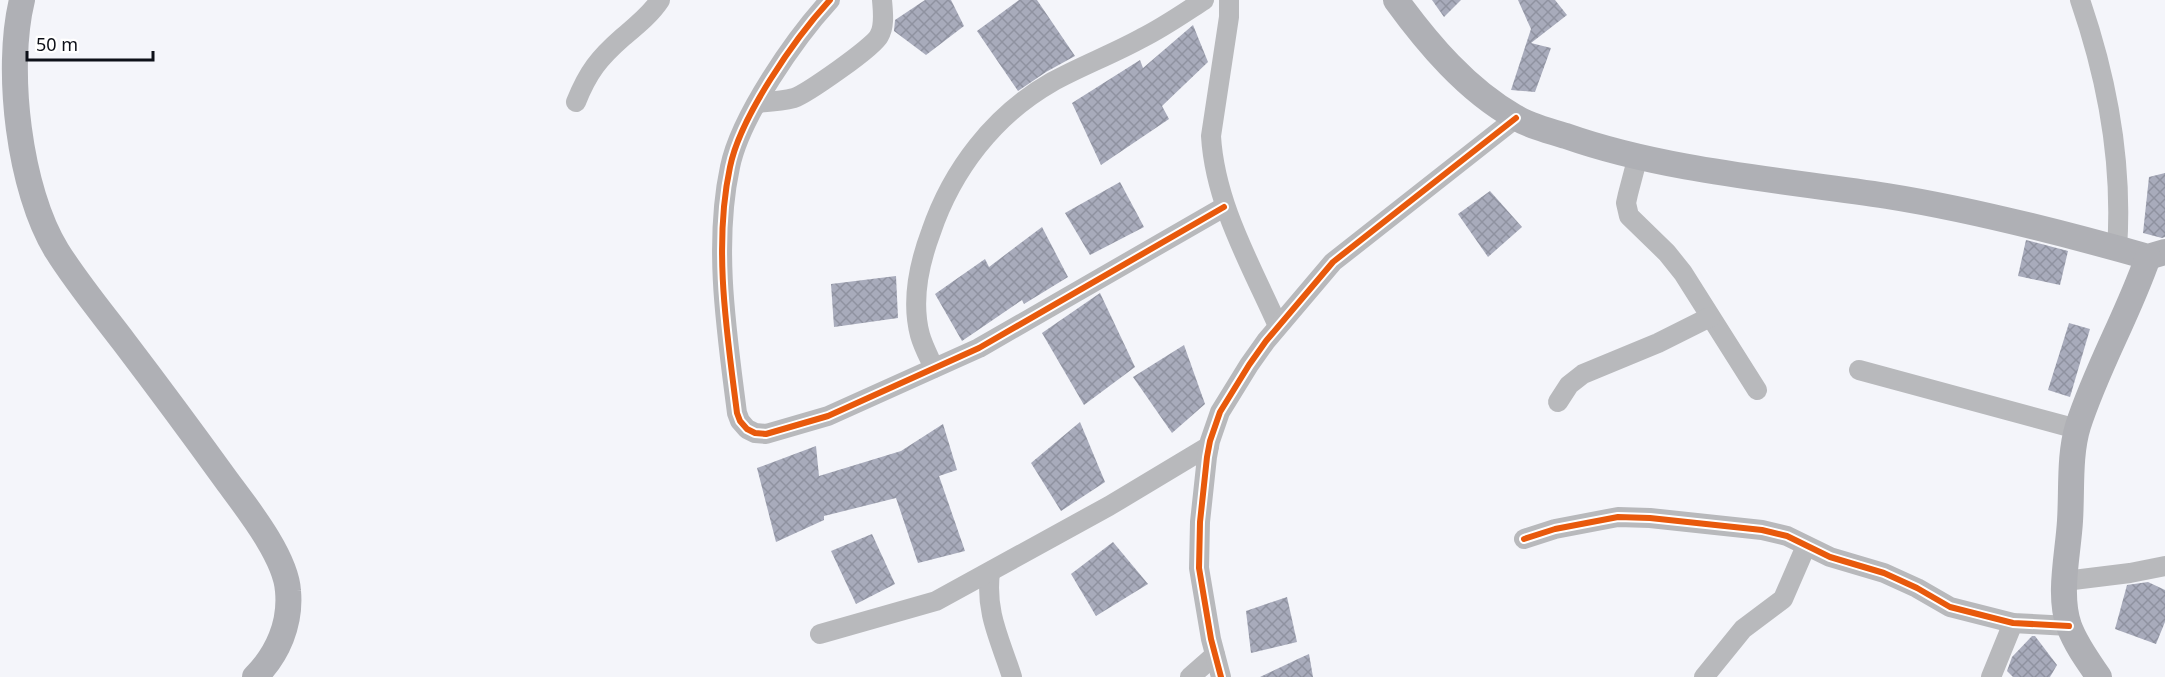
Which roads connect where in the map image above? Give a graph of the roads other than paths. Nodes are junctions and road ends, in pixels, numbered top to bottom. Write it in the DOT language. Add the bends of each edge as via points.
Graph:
graph roads {
  1 [pos="21,0"];
  2 [pos="660,0"];
  3 [pos="830,0"];
  4 [pos="882,0"];
  5 [pos="1204,0"];
  6 [pos="1229,0"];
  7 [pos="1395,0"];
  8 [pos="2080,0"];
  9 [pos="576,102"];
  10 [pos="757,103"];
  11 [pos="1516,118"];
  12 [pos="1638,156"];
  13 [pos="1224,207"];
  14 [pos="2117,249"];
  15 [pos="2157,255"];
  16 [pos="1710,317"];
  17 [pos="1278,326"];
  18 [pos="934,368"];
  19 [pos="1859,370"];
  20 [pos="1757,390"];
  21 [pos="1558,402"];
  22 [pos="2077,429"];
  23 [pos="1209,446"];
  24 [pos="1524,539"];
  25 [pos="1806,546"];
  26 [pos="2165,566"];
  27 [pos="990,572"];
  28 [pos="2065,581"];
  29 [pos="2013,623"];
  30 [pos="2069,626"];
  31 [pos="820,634"];
  32 [pos="1215,656"];
  33 [pos="255,677"];
  34 [pos="1012,677"];
  35 [pos="1190,677"];
  36 [pos="1221,677"];
  37 [pos="1704,677"];
  38 [pos="1991,677"];
  39 [pos="2099,677"];
  1 -- 33 [label="main road" via="15,40 16,111 24,165 41,220 57,251 254,519 284,572 288,590 285,625 280,642"];
  2 -- 9 [label="street" via="604,55 585,79"];
  3 -- 10 [label="street" via="781,63"];
  4 -- 10 [label="street" via="880,36 867,50 806,93"];
  5 -- 18 [label="street" via="1141,39 1051,83 996,125 959,171 937,212 924,250 917,290 920,335"];
  6 -- 13 [label="street" via="1230,17 1211,136"];
  7 -- 11 [label="main road" via="1478,92"];
  8 -- 14 [label="street" via="2112,117 2119,188"];
  10 -- 18 [label="street" via="730,167 723,225 723,295 740,421 755,433 766,434 828,416"];
  11 -- 12 [label="main road" via="1596,147"];
  11 -- 17 [label="street" via="1333,262"];
  12 -- 14 [label="main road" via="1965,211"];
  12 -- 16 [label="street" via="1626,203 1629,216 1667,253"];
  13 -- 17 [label="street"];
  13 -- 18 [label="street" via="979,348"];
  14 -- 15 [label="main road"];
  15 -- 22 [label="main road" via="2114,334"];
  16 -- 20 [label="street"];
  16 -- 21 [label="street" via="1583,374 1569,385"];
  17 -- 23 [label="street" via="1221,412"];
  19 -- 22 [label="street"];
  22 -- 28 [label="main road"];
  23 -- 27 [label="street"];
  23 -- 32 [label="street" via="1199,568"];
  24 -- 25 [label="street" via="1618,517 1762,530"];
  25 -- 29 [label="street" via="1892,577 1950,607"];
  25 -- 37 [label="street" via="1783,599 1743,629"];
  26 -- 28 [label="street"];
  27 -- 31 [label="street" via="936,601"];
  27 -- 34 [label="street" via="987,592 991,616"];
  28 -- 30 [label="main road"];
  29 -- 30 [label="street"];
  29 -- 38 [label="street"];
  30 -- 39 [label="main road"];
  32 -- 35 [label="street"];
  32 -- 36 [label="street"];
}
